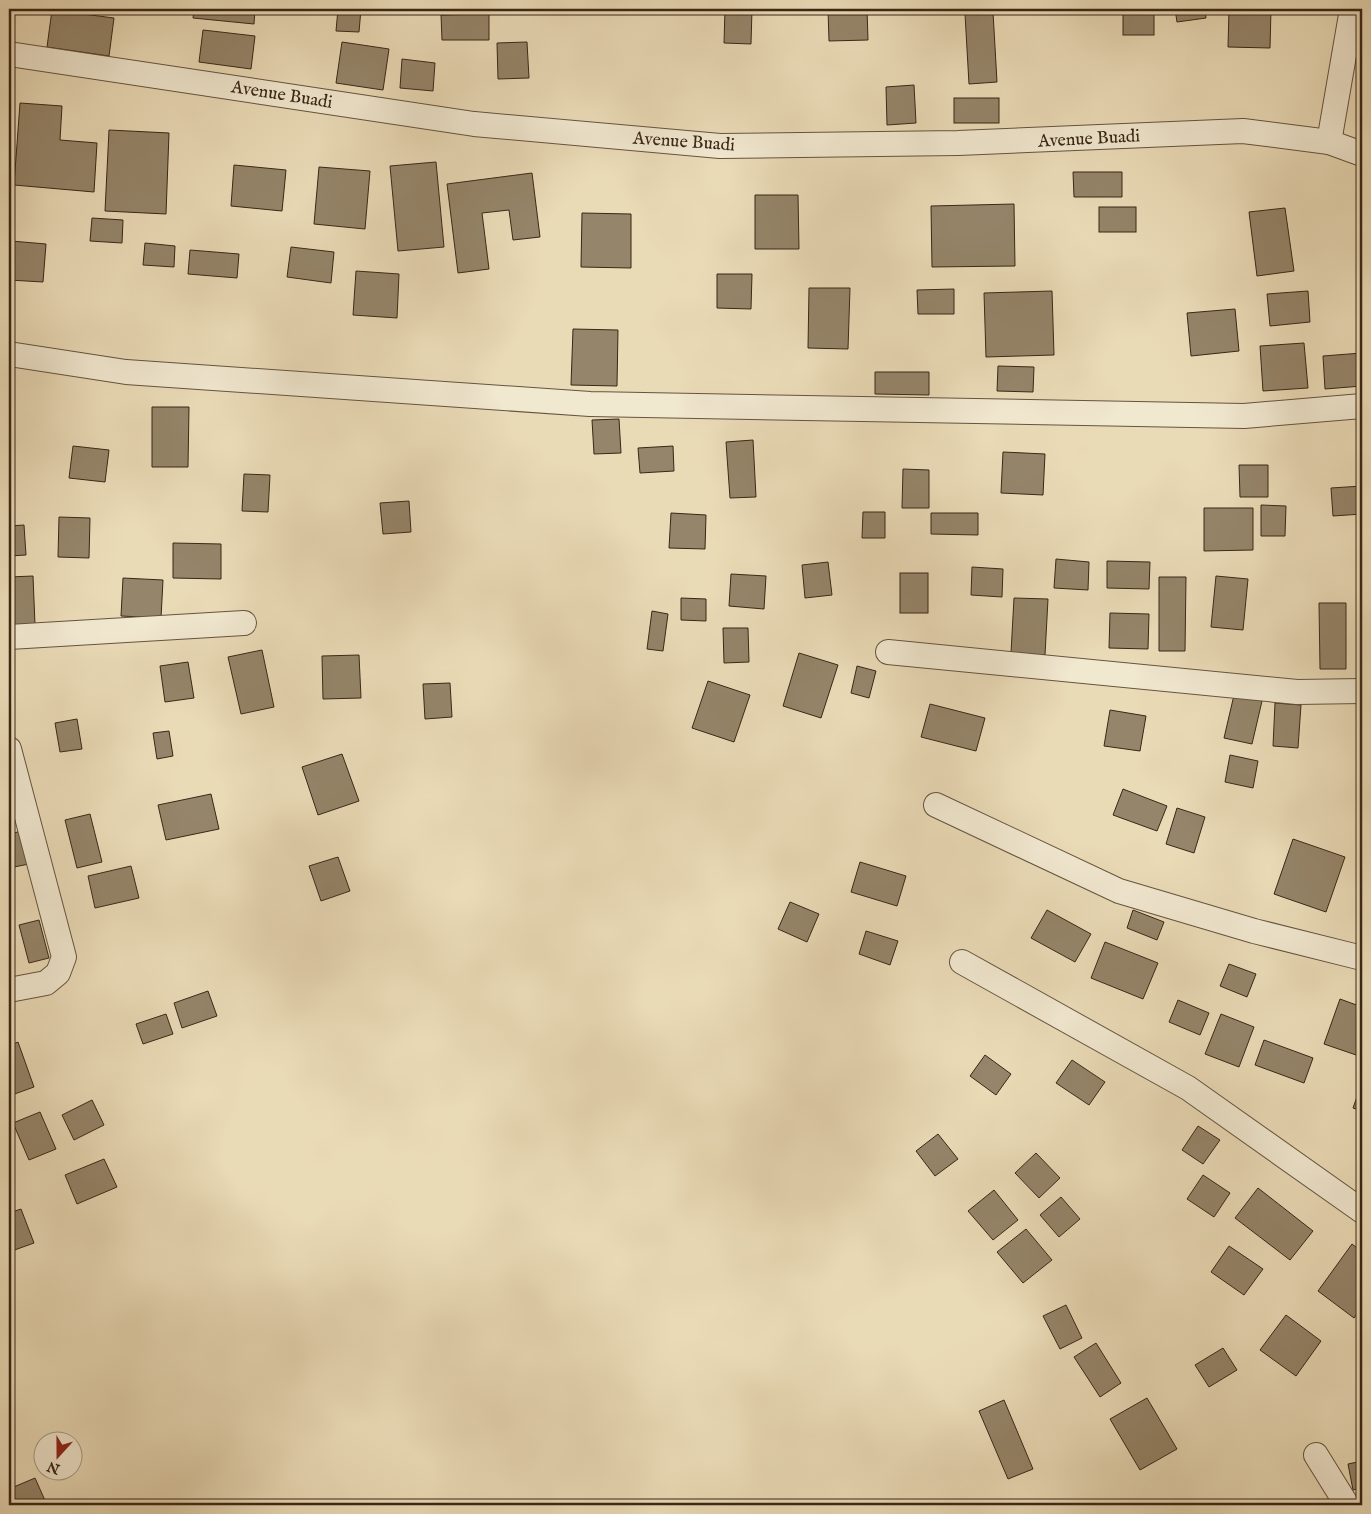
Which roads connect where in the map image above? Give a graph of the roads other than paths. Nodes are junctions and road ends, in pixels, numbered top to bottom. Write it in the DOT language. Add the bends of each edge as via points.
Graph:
graph roads {
  1 [pos="1352,9"];
  2 [pos="9,54"];
  3 [pos="1329,142"];
  4 [pos="1362,154"];
  5 [pos="9,354"];
  6 [pos="1362,406"];
  7 [pos="244,623"];
  8 [pos="9,637"];
  9 [pos="888,652"];
  10 [pos="1362,691"];
  11 [pos="9,749"];
  12 [pos="936,805"];
  13 [pos="1362,958"];
  14 [pos="962,962"];
  15 [pos="9,990"];
  16 [pos="1362,1211"];
  17 [pos="1316,1455"];
  18 [pos="1347,1505"];
  1 -- 3 [label="street"];
  2 -- 3 [label="street, Avenue Buadi" via="474,124 720,146 958,144 1243,131"];
  3 -- 4 [label="street, Avenue Buadi"];
  5 -- 6 [label="street" via="126,372 590,404 1244,416"];
  7 -- 8 [label="street"];
  9 -- 10 [label="street" via="1296,692"];
  11 -- 15 [label="street" via="64,957 58,973 46,983"];
  12 -- 13 [label="street" via="1119,891"];
  14 -- 16 [label="street" via="1188,1088"];
  17 -- 18 [label="street"];
}
